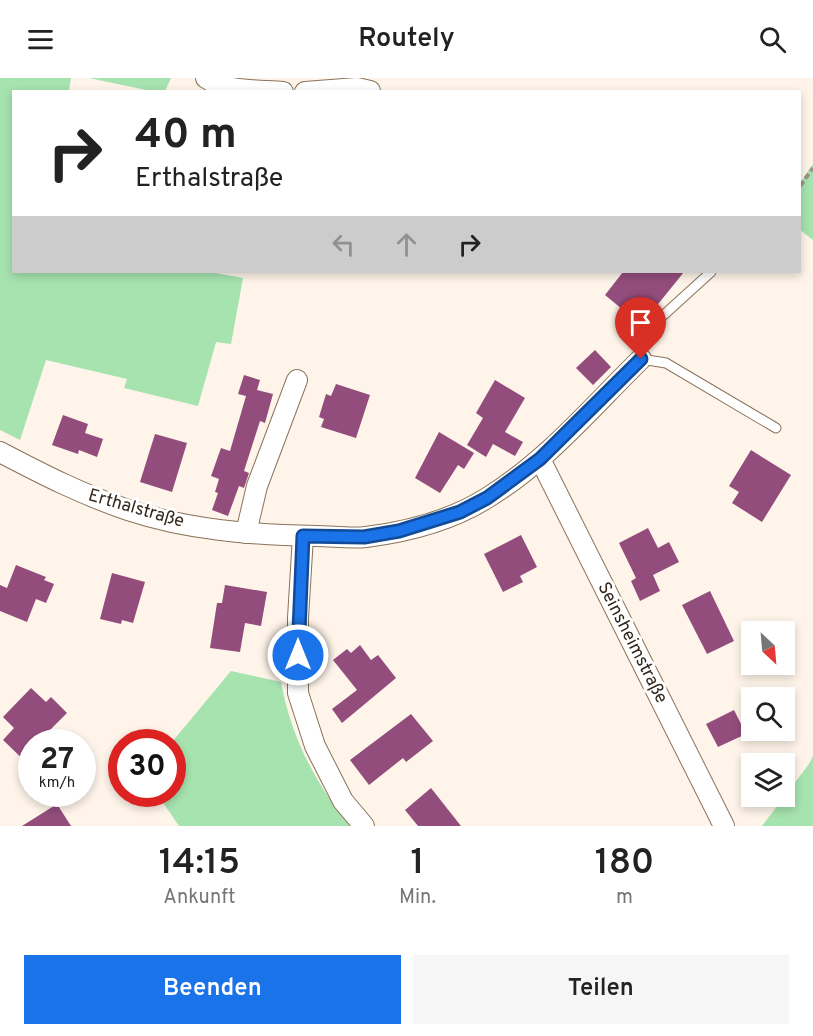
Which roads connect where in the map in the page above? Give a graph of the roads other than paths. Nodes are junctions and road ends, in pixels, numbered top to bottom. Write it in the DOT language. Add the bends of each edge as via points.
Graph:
graph roads {
  1 [pos="206,78"];
  2 [pos="256,90"];
  3 [pos="330,90"];
  4 [pos="366,90"];
  5 [pos="710,273"];
  6 [pos="641,359"];
  7 [pos="297,380"];
  8 [pos="776,428"];
  9 [pos="0,452"];
  10 [pos="540,459"];
  11 [pos="246,533"];
  12 [pos="303,536"];
  13 [pos="364,826"];
  14 [pos="724,826"];
  1 -- 2 [label="street"];
  3 -- 4 [label="street"];
  5 -- 6 [label="lane" via="645,332 640,345"];
  6 -- 8 [label="lane" via="666,363"];
  6 -- 10 [label="street, Erthalstraße"];
  7 -- 11 [label="street" via="257,486"];
  9 -- 11 [label="street, Erthalstraße" via="76,492 130,511 203,528"];
  10 -- 12 [label="street, Erthalstraße" via="487,498 460,512 399,531 364,537"];
  10 -- 14 [label="street, Seinsheimstraße"];
  11 -- 12 [label="street, Erthalstraße"];
  12 -- 13 [label="street" via="298,693 315,746 343,801"];
}
